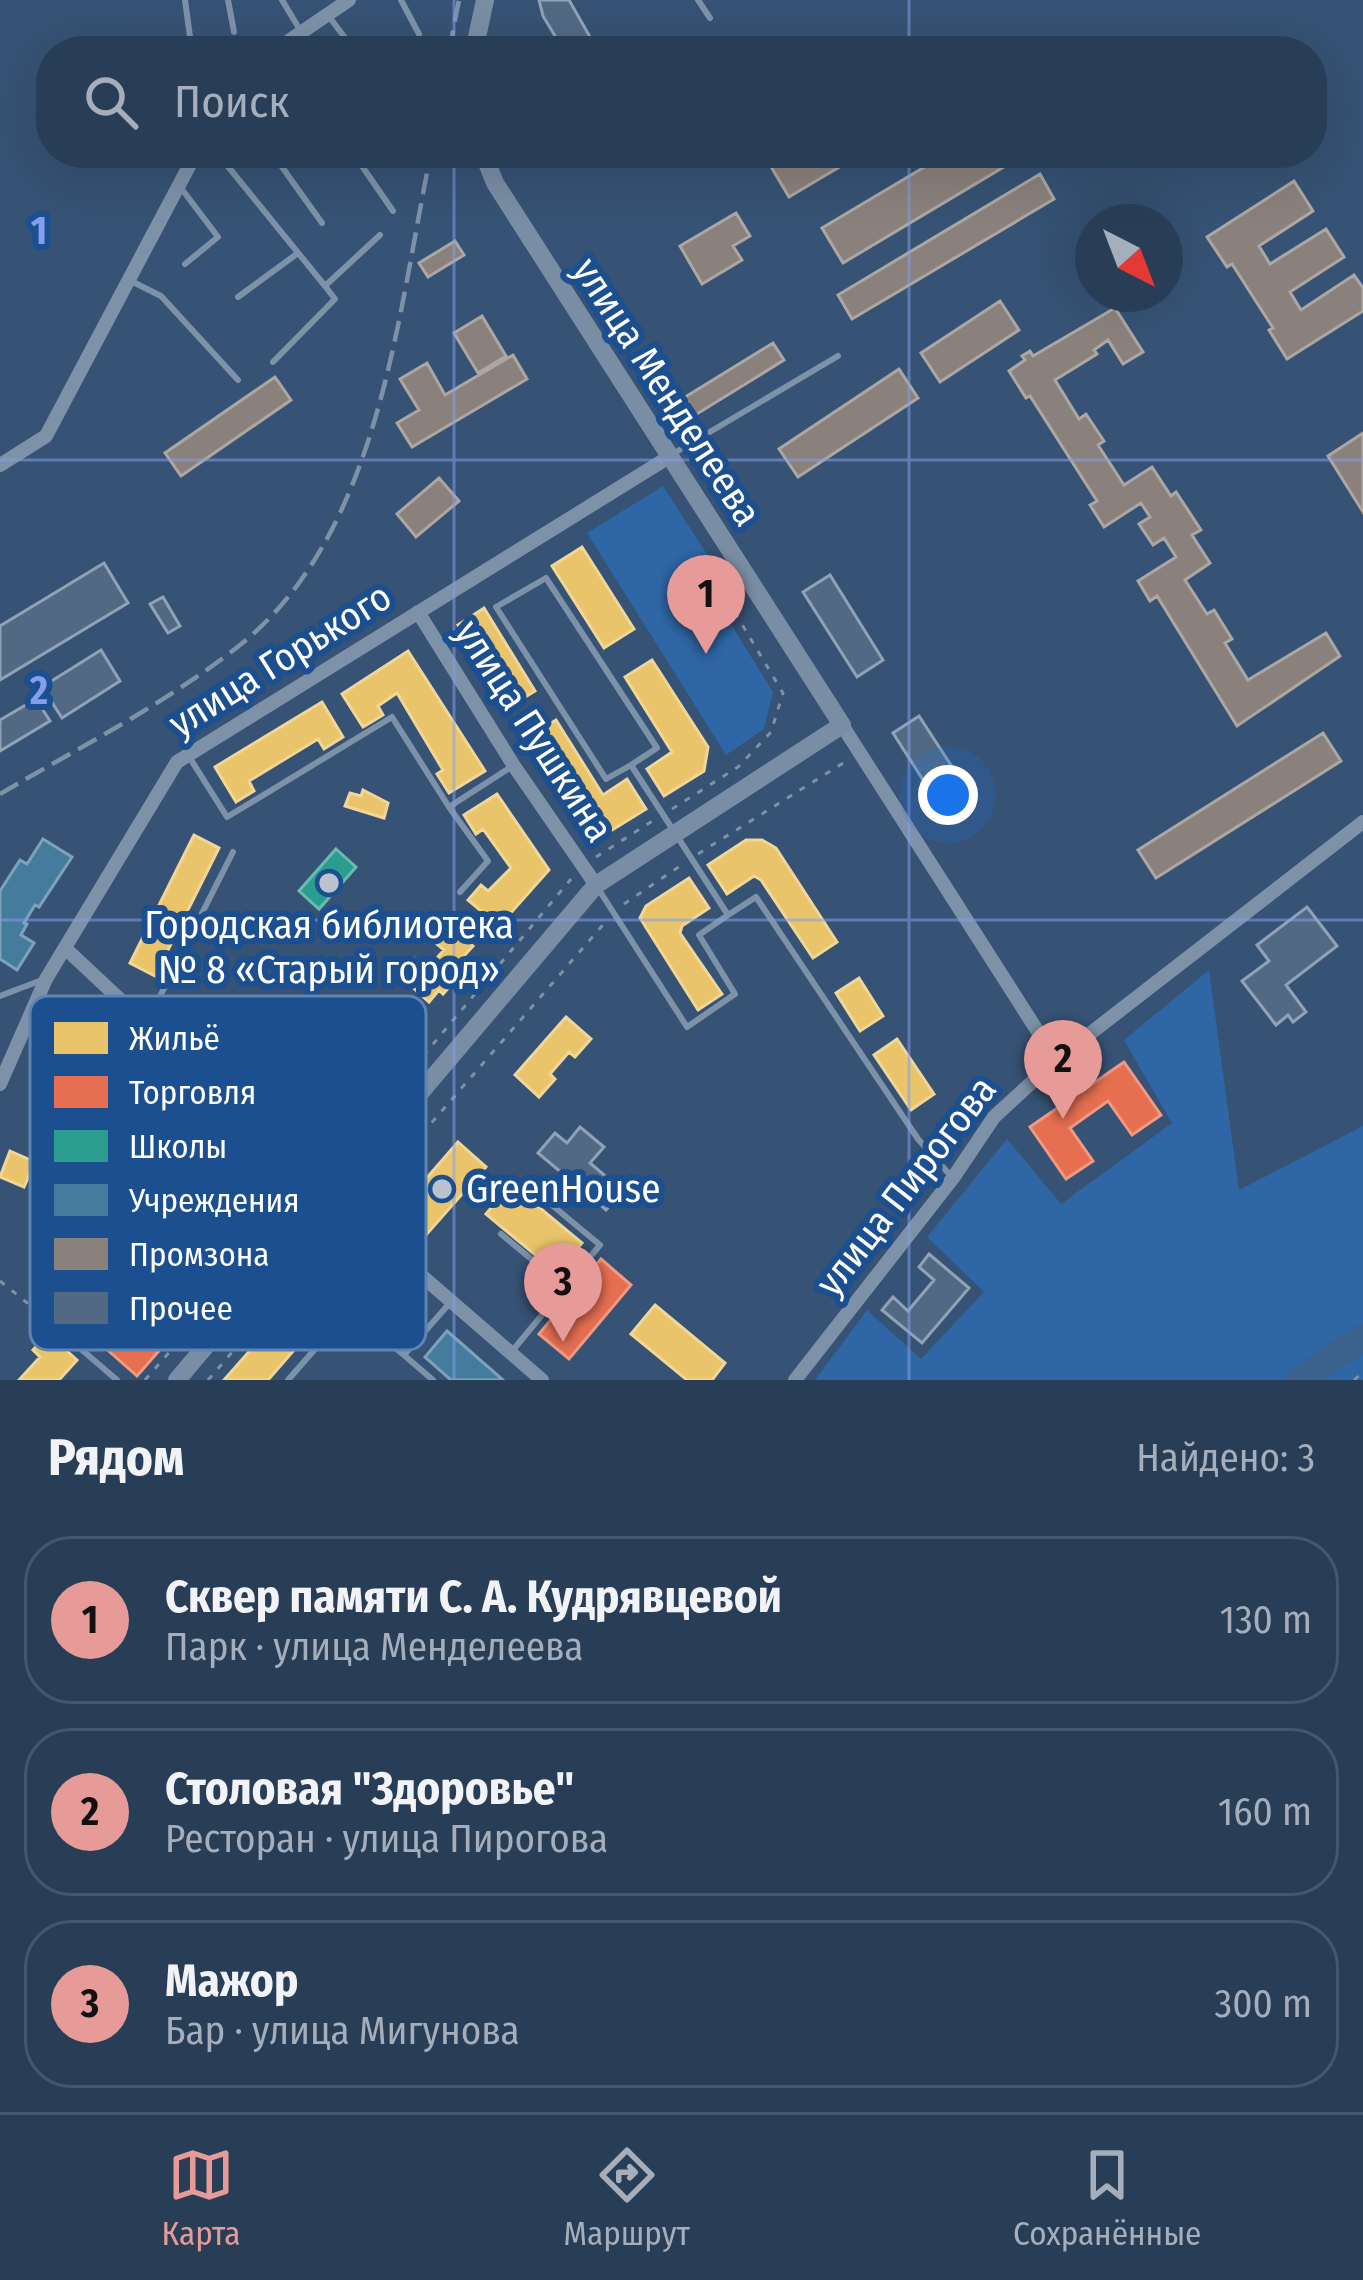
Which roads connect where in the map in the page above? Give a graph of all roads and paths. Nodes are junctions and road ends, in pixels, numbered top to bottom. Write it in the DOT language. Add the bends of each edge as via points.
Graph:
graph roads {
  1 [pos="185,0"];
  2 [pos="228,0"];
  3 [pos="282,0"];
  4 [pos="349,0"];
  5 [pos="400,0"];
  6 [pos="484,0"];
  7 [pos="698,0"];
  8 [pos="328,15"];
  9 [pos="710,18"];
  10 [pos="300,30"];
  11 [pos="233,32"];
  12 [pos="419,34"];
  13 [pos="190,36"];
  14 [pos="293,36"];
  15 [pos="344,36"];
  16 [pos="477,36"];
  17 [pos="188,168"];
  18 [pos="229,168"];
  19 [pos="283,168"];
  20 [pos="363,168"];
  21 [pos="489,168"];
  22 [pos="179,185"];
  23 [pos="393,211"];
  24 [pos="322,223"];
  25 [pos="380,235"];
  26 [pos="298,253"];
  27 [pos="185,264"];
  28 [pos="131,280"];
  29 [pos="325,286"];
  30 [pos="238,297"];
  31 [pos="838,356"];
  32 [pos="273,362"];
  33 [pos="238,380"];
  34 [pos="669,457"];
  35 [pos="0,465"];
  36 [pos="418,612"];
  37 [pos="842,725"];
  38 [pos="860,753"];
  39 [pos="188,754"];
  40 [pos="632,765"];
  41 [pos="514,766"];
  42 [pos="449,807"];
  43 [pos="1363,822"];
  44 [pos="675,834"];
  45 [pos="232,852"];
  46 [pos="691,858"];
  47 [pos="596,885"];
  48 [pos="460,892"];
  49 [pos="613,914"];
  50 [pos="728,915"];
  51 [pos="64,948"];
  52 [pos="46,979"];
  53 [pos="0,996"];
  54 [pos="39,996"];
  55 [pos="115,996"];
  56 [pos="160,996"];
  57 [pos="30,1016"];
  58 [pos="1056,1060"];
  59 [pos="0,1084"];
  60 [pos="426,1088"];
  61 [pos="426,1130"];
  62 [pos="953,1178"];
  63 [pos="529,1186"];
  64 [pos="501,1234"];
  65 [pos="426,1279"];
  66 [pos="0,1281"];
  67 [pos="565,1287"];
  68 [pos="451,1301"];
  69 [pos="30,1306"];
  70 [pos="426,1330"];
  71 [pos="82,1350"];
  72 [pos="203,1350"];
  73 [pos="234,1350"];
  74 [pos="315,1350"];
  75 [pos="398,1350"];
  76 [pos="408,1350"];
  77 [pos="511,1353"];
  78 [pos="404,1355"];
  79 [pos="1363,1372"];
  80 [pos="117,1380"];
  81 [pos="177,1380"];
  82 [pos="208,1380"];
  83 [pos="288,1380"];
  84 [pos="433,1380"];
  85 [pos="542,1380"];
  86 [pos="795,1380"];
  87 [pos="1354,1380"];
  1 -- 13 [label="lane"];
  2 -- 11 [label="lane"];
  3 -- 10 [label="lane"];
  4 -- 8 [label="street"];
  5 -- 12 [label="lane"];
  6 -- 16 [label="main road"];
  7 -- 9 [label="lane"];
  8 -- 10 [label="street"];
  8 -- 15 [label="lane"];
  10 -- 14 [label="street"];
  17 -- 22 [label="street"];
  18 -- 26 [label="lane"];
  19 -- 24 [label="lane"];
  20 -- 23 [label="lane"];
  21 -- 34 [label="main road, улица Менделеева"];
  22 -- 27 [label="lane" via="218,237"];
  22 -- 28 [label="street"];
  25 -- 29 [label="lane"];
  26 -- 29 [label="lane"];
  26 -- 30 [label="lane"];
  28 -- 33 [label="lane" via="161,296"];
  28 -- 35 [label="street" via="46,436"];
  29 -- 32 [label="lane" via="335,299"];
  31 -- 34 [label="lane"];
  34 -- 36 [label="street, улица Горького"];
  34 -- 37 [label="main road, улица Менделеева"];
  36 -- 39 [label="street, улица Горького"];
  36 -- 41 [label="street, улица Пушкина"];
  37 -- 38 [label="street"];
  37 -- 44 [label="main road"];
  38 -- 46 [label="path"];
  38 -- 58 [label="street"];
  39 -- 42 [label="lane" via="227,817 392,717"];
  39 -- 51 [label="street, улица Горького"];
  40 -- 40 [label="lane" via="657,748 546,578 496,607 606,779"];
  40 -- 44 [label="lane"];
  41 -- 42 [label="lane"];
  41 -- 47 [label="street, улица Пушкина"];
  42 -- 48 [label="lane" via="488,861"];
  43 -- 58 [label="street, улица Пирогова"];
  44 -- 46 [label="lane"];
  44 -- 47 [label="main road"];
  45 -- 56 [label="lane"];
  46 -- 49 [label="path"];
  46 -- 50 [label="lane"];
  47 -- 49 [label="lane"];
  47 -- 60 [label="main road"];
  49 -- 50 [label="lane" via="687,1027 735,994 699,935"];
  49 -- 61 [label="path"];
  50 -- 62 [label="lane" via="756,897 917,1139"];
  51 -- 52 [label="street, улица Горького"];
  51 -- 55 [label="street"];
  52 -- 53 [label="lane"];
  52 -- 54 [label="street, улица Горького"];
  57 -- 59 [label="street, улица Горького"];
  58 -- 62 [label="street, улица Пирогова" via="994,1117"];
  62 -- 86 [label="street, улица Пирогова"];
  63 -- 67 [label="lane" via="600,1245"];
  64 -- 67 [label="lane"];
  65 -- 68 [label="street"];
  66 -- 69 [label="path"];
  67 -- 77 [label="lane"];
  68 -- 70 [label="lane"];
  68 -- 77 [label="street"];
  71 -- 80 [label="lane"];
  72 -- 81 [label="main road"];
  73 -- 82 [label="path"];
  74 -- 83 [label="lane"];
  75 -- 78 [label="lane"];
  76 -- 78 [label="lane"];
  77 -- 85 [label="street"];
  78 -- 84 [label="lane"];
  79 -- 87 [label="path"];
}
